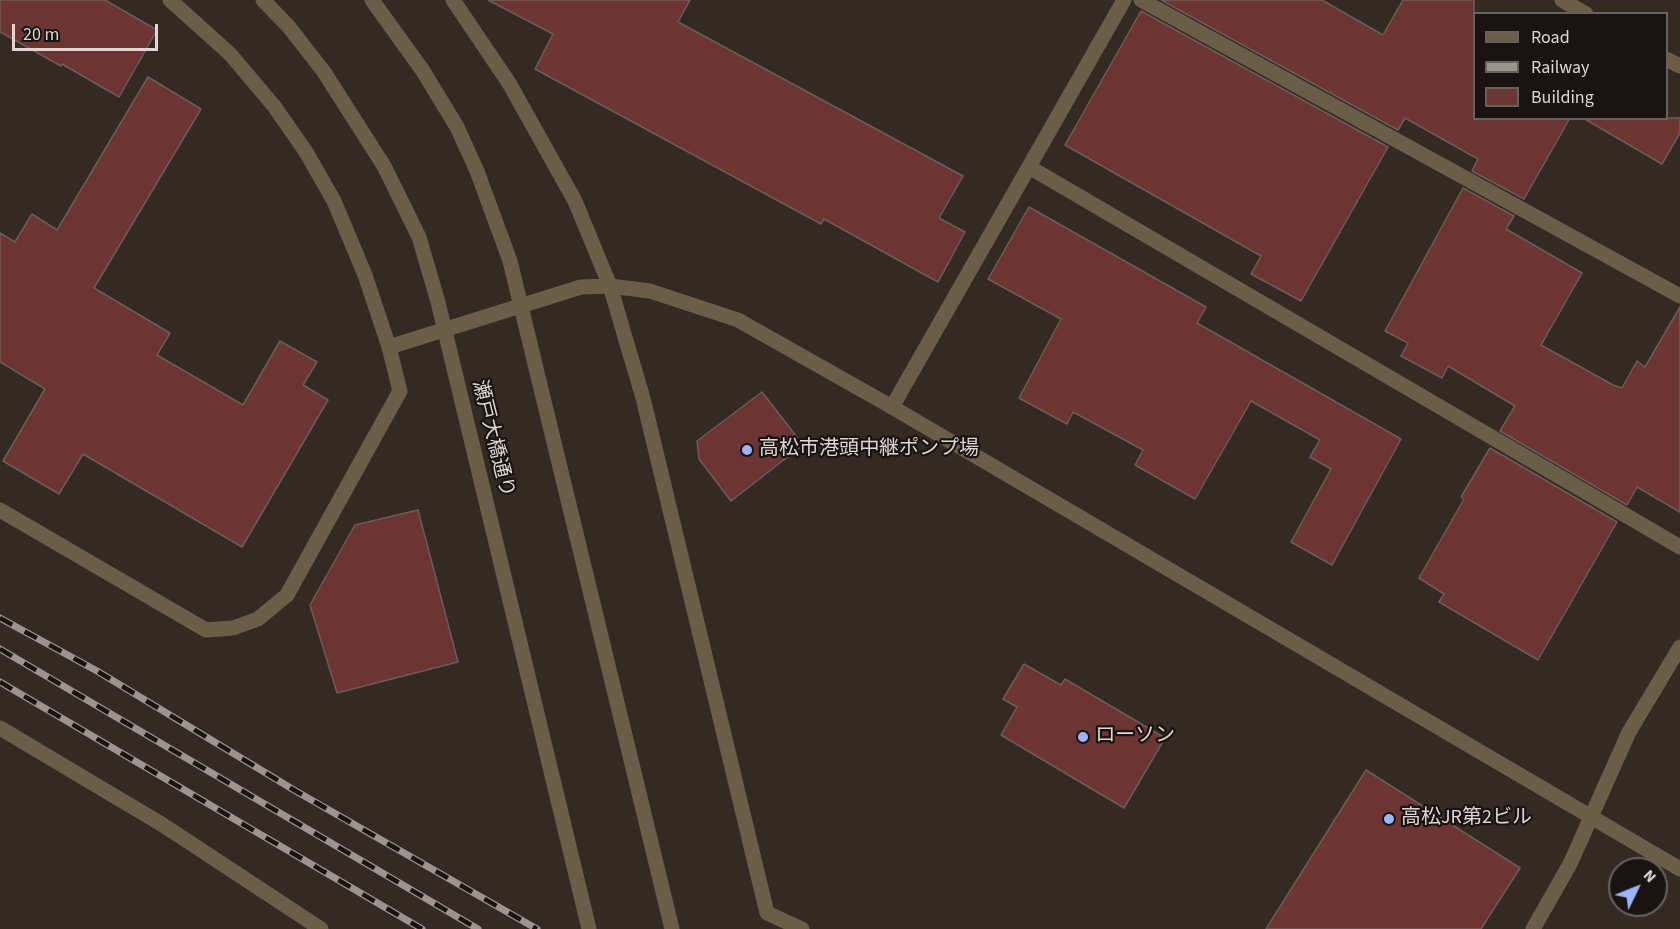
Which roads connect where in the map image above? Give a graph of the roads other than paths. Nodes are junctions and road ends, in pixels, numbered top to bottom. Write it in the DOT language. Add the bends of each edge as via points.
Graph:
graph roads {
  1 [pos="170,0"];
  2 [pos="263,0"];
  3 [pos="372,0"];
  4 [pos="453,0"];
  5 [pos="1124,0"];
  6 [pos="1142,0"];
  7 [pos="1562,0"];
  8 [pos="1583,12"];
  9 [pos="1029,167"];
  10 [pos="610,286"];
  11 [pos="1680,296"];
  12 [pos="389,347"];
  13 [pos="892,407"];
  14 [pos="0,510"];
  15 [pos="1680,547"];
  16 [pos="1680,647"];
  17 [pos="0,728"];
  18 [pos="1592,816"];
  19 [pos="1680,869"];
  20 [pos="321,929"];
  21 [pos="589,929"];
  22 [pos="672,929"];
  23 [pos="802,929"];
  24 [pos="1533,929"];
  1 -- 12 [label="street" via="230,54 306,152 334,201"];
  2 -- 21 [label="street, 瀬戸大橋通り, bridge" via="324,72 384,166 419,237"];
  3 -- 22 [label="street, bridge" via="457,127 510,261"];
  4 -- 10 [label="street" via="509,83 576,201"];
  5 -- 9 [label="street"];
  6 -- 11 [label="street"];
  7 -- 8 [label="street"];
  9 -- 13 [label="street"];
  9 -- 15 [label="street"];
  10 -- 12 [label="street" via="580,287"];
  10 -- 13 [label="street" via="650,291 738,320"];
  10 -- 23 [label="street" via="644,398 767,913"];
  12 -- 14 [label="street" via="400,391 287,595 258,619 233,628 206,630"];
  13 -- 18 [label="street"];
  16 -- 18 [label="street" via="1629,732"];
  17 -- 20 [label="street" via="163,825"];
  18 -- 19 [label="street"];
  18 -- 24 [label="street"];
}
